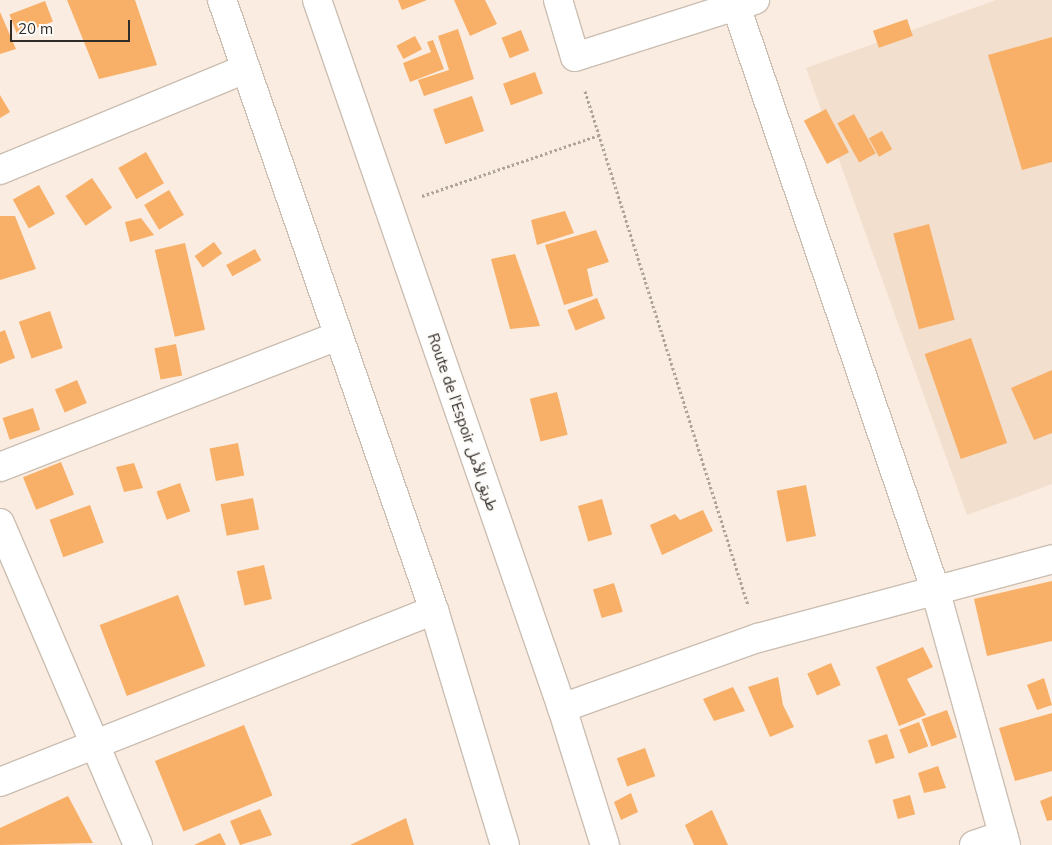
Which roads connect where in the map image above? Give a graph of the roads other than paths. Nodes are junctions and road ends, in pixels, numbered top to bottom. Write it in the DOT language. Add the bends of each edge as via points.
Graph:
graph roads {
  1 [pos="222,0"];
  2 [pos="318,0"];
  3 [pos="558,0"];
  4 [pos="746,3"];
  5 [pos="243,70"];
  6 [pos="0,170"];
  7 [pos="337,336"];
  8 [pos="0,467"];
  9 [pos="0,523"];
  10 [pos="1052,559"];
  11 [pos="935,589"];
  12 [pos="434,610"];
  13 [pos="562,708"];
  14 [pos="92,745"];
  15 [pos="0,782"];
  16 [pos="1004,840"];
  17 [pos="138,845"];
  18 [pos="505,845"];
  19 [pos="605,845"];
  20 [pos="974,845"];
  1 -- 5 [label="main road"];
  2 -- 13 [label="main road, Route de l’Espoir طريق الأمل"];
  3 -- 4 [label="main road" via="574,57"];
  4 -- 11 [label="main road"];
  5 -- 6 [label="main road"];
  5 -- 7 [label="main road"];
  7 -- 8 [label="main road"];
  7 -- 12 [label="main road"];
  9 -- 14 [label="main road"];
  10 -- 11 [label="main road"];
  11 -- 13 [label="main road" via="758,638"];
  11 -- 16 [label="main road"];
  12 -- 14 [label="main road"];
  12 -- 18 [label="main road"];
  13 -- 19 [label="main road, Route de l’Espoir طريق الأمل"];
  14 -- 15 [label="main road"];
  14 -- 17 [label="main road"];
  16 -- 20 [label="main road"];
}
